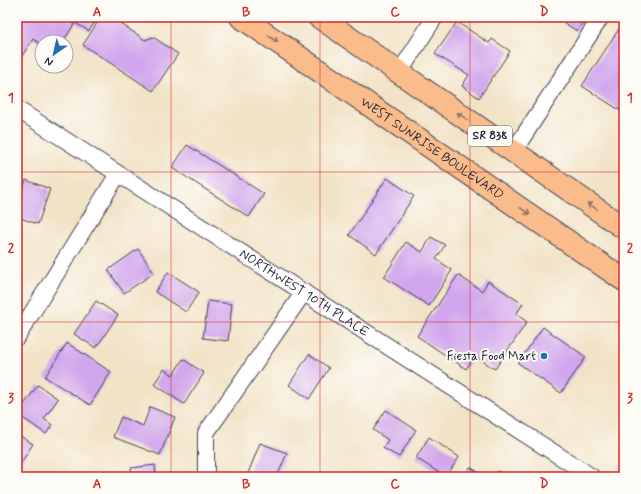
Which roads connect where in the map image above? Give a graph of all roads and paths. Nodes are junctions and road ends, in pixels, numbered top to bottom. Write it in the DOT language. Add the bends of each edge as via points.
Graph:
graph roads {
  1 [pos="241,17"];
  2 [pos="319,17"];
  3 [pos="435,17"];
  4 [pos="601,17"];
  5 [pos="399,73"];
  6 [pos="17,109"];
  7 [pos="513,152"];
  8 [pos="118,174"];
  9 [pos="624,228"];
  10 [pos="619,274"];
  11 [pos="304,292"];
  12 [pos="17,336"];
  13 [pos="206,476"];
  14 [pos="592,477"];
  1 -- 10 [label="main road, WEST SUNRISE BOULEVARD, one-way"];
  2 -- 5 [label="main road, SR 838"];
  3 -- 5 [label="street"];
  4 -- 7 [label="street"];
  7 -- 5 [label="main road, SR 838, one-way"];
  6 -- 8 [label="street, NORTHWEST 10TH PLACE"];
  9 -- 7 [label="main road, SR 838, one-way"];
  8 -- 11 [label="street, NORTHWEST 10TH PLACE"];
  8 -- 12 [label="street"];
  11 -- 13 [label="street" via="206,433"];
  11 -- 14 [label="street, NORTHWEST 10TH PLACE"];
}
